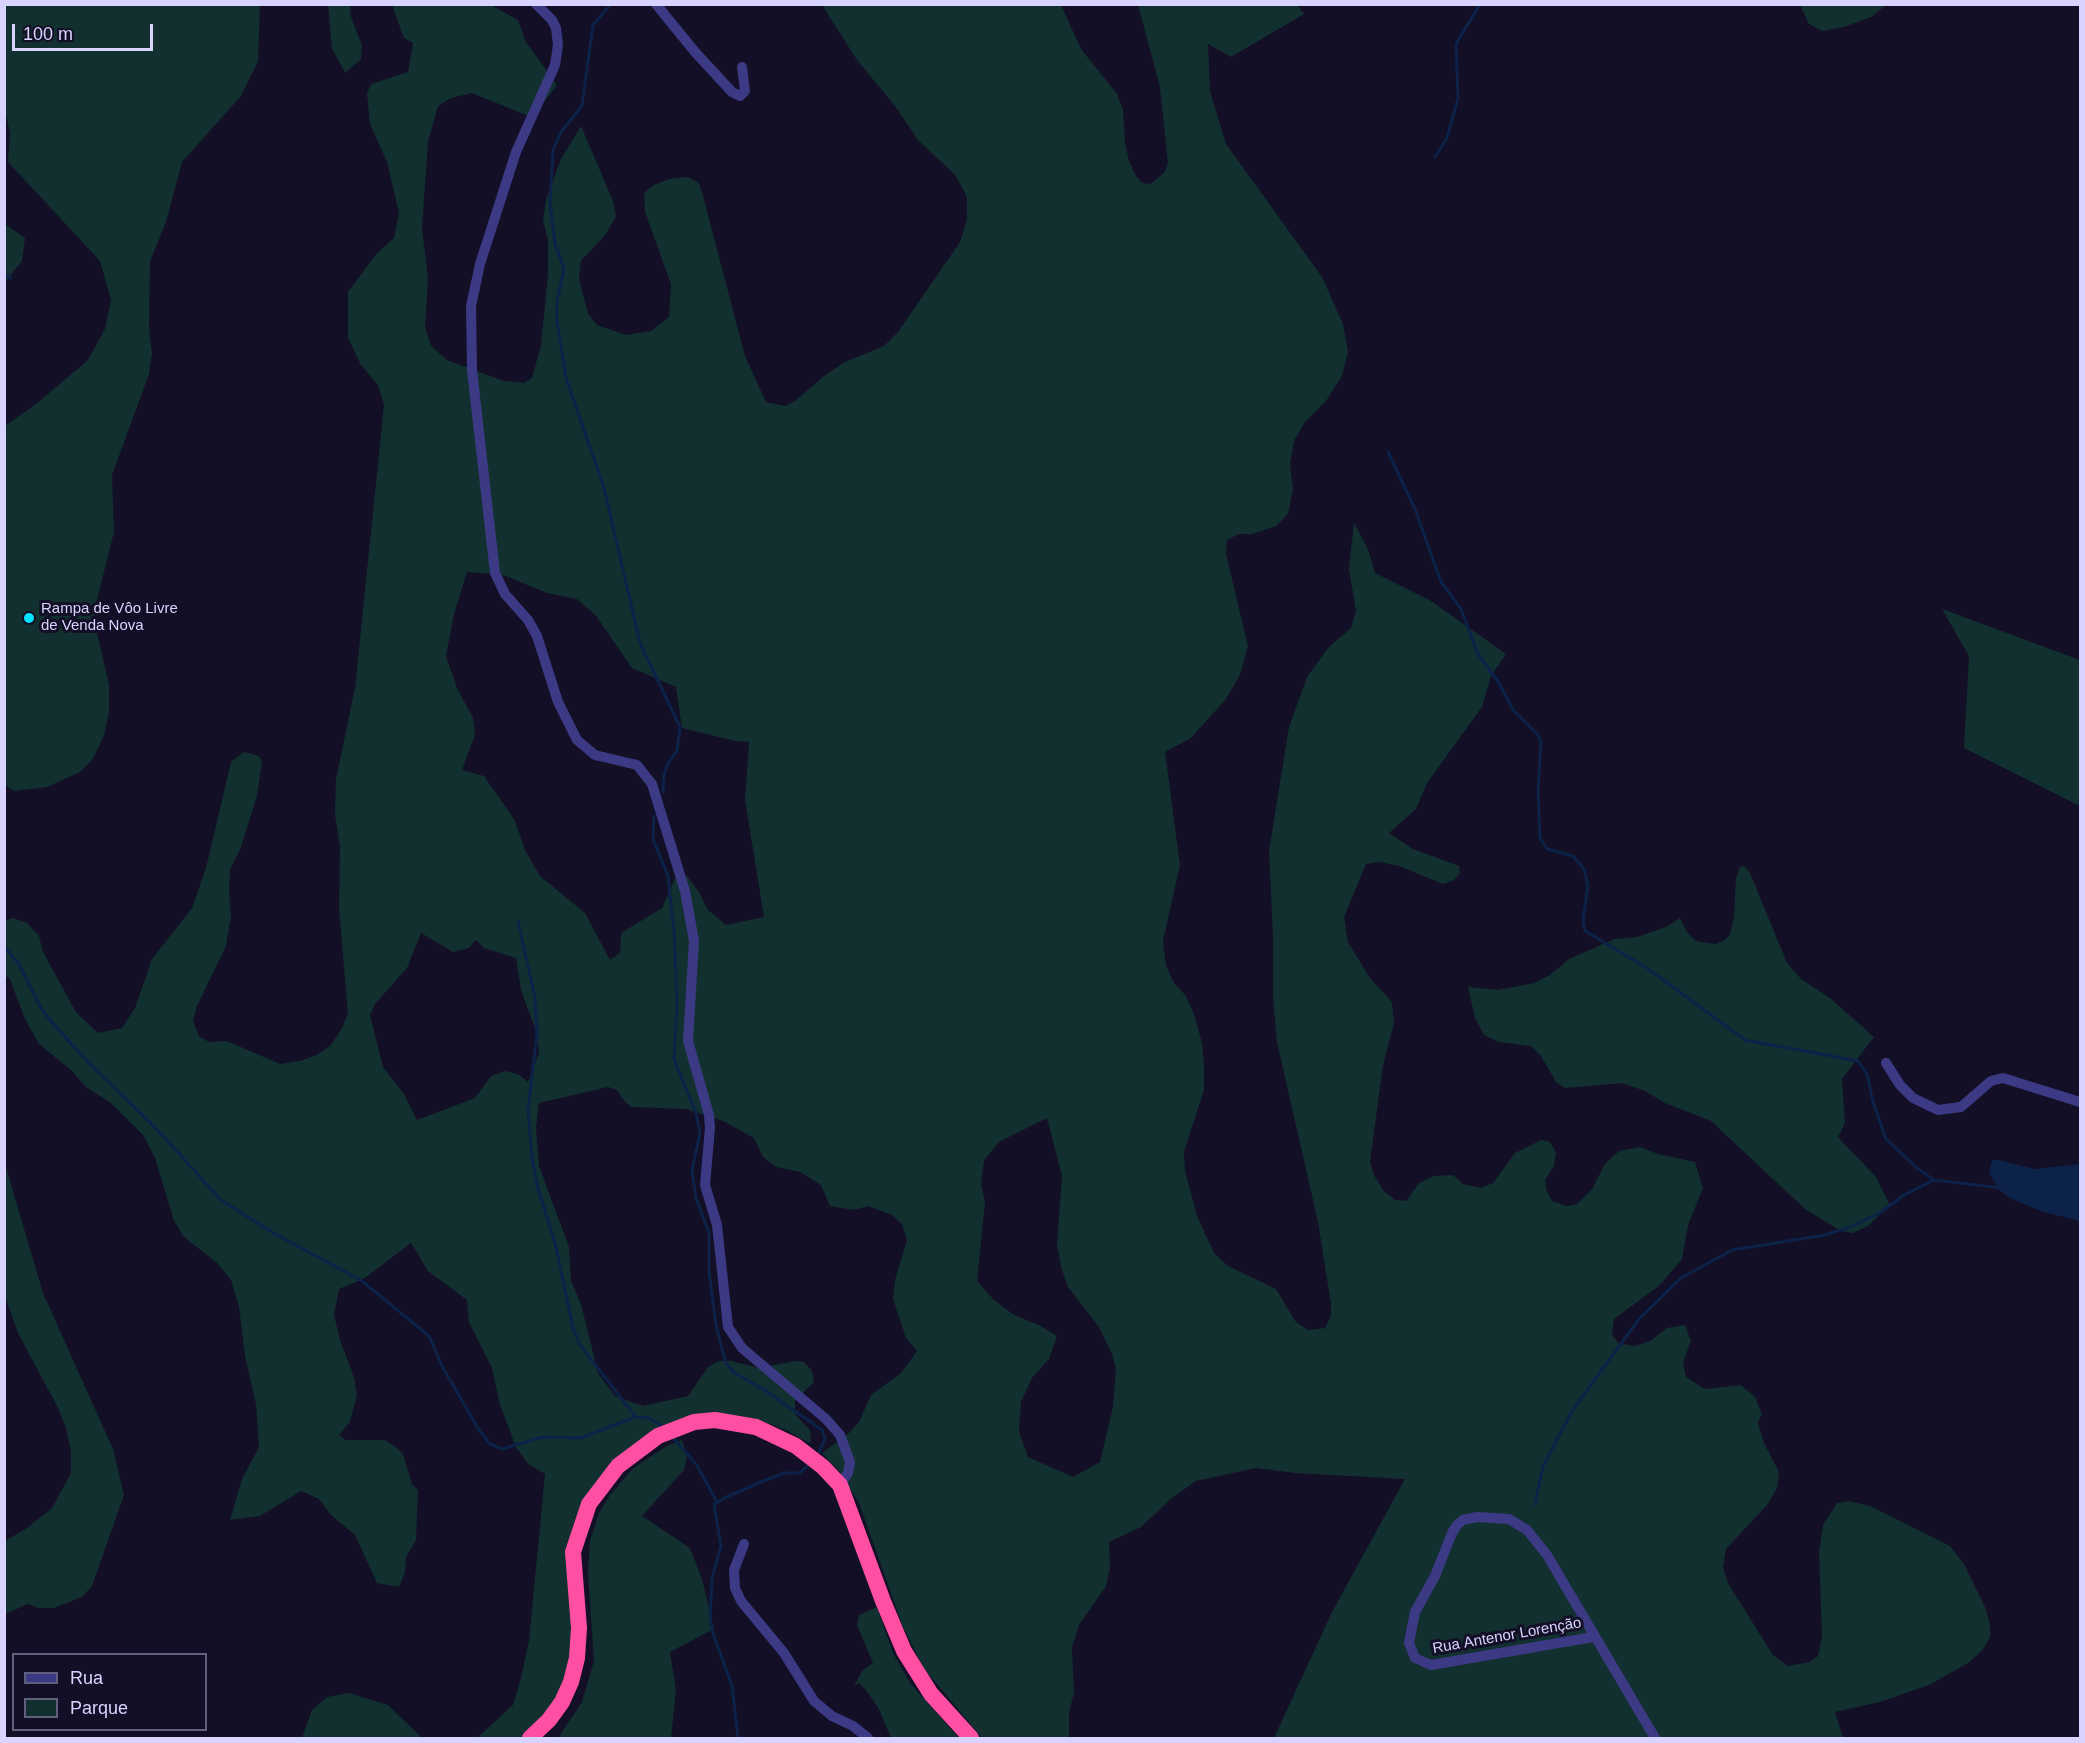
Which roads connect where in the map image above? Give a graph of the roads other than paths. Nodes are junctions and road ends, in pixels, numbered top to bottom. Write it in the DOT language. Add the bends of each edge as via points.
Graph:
graph roads {
  1 [pos="536,4"];
  2 [pos="656,4"];
  3 [pos="742,67"];
  4 [pos="1886,1063"];
  5 [pos="2080,1102"];
  6 [pos="840,1485"];
  7 [pos="744,1544"];
  8 [pos="1593,1637"];
  9 [pos="530,1738"];
  10 [pos="868,1738"];
  11 [pos="971,1738"];
  12 [pos="1655,1738"];
  1 -- 6 [label="street" via="556,28 555,65 516,152 480,264 471,306 472,370 495,573 505,594 537,636 558,702 577,740 595,755 637,765 652,784 685,891 694,941 688,1041 709,1115 705,1185 717,1225 728,1327 742,1348 840,1435 850,1462"];
  2 -- 3 [label="street" via="690,47 740,96 745,91"];
  4 -- 5 [label="street" via="1913,1098 1938,1110 1961,1107 1990,1081 2003,1078"];
  6 -- 9 [label="highway" via="796,1446 756,1427 715,1420 694,1422 658,1436 618,1466 589,1504 573,1552 579,1628 571,1682 556,1711"];
  6 -- 11 [label="highway" via="904,1651 931,1694"];
  7 -- 10 [label="street" via="734,1570 741,1601 784,1653 814,1701"];
  8 -- 8 [label="street, Rua Antenor Lorenção" via="1536,1539 1509,1519 1477,1517 1463,1520 1452,1533 1415,1612 1409,1643 1414,1658 1431,1665"];
  8 -- 12 [label="street, Rua Antenor Lorenção"];
}
